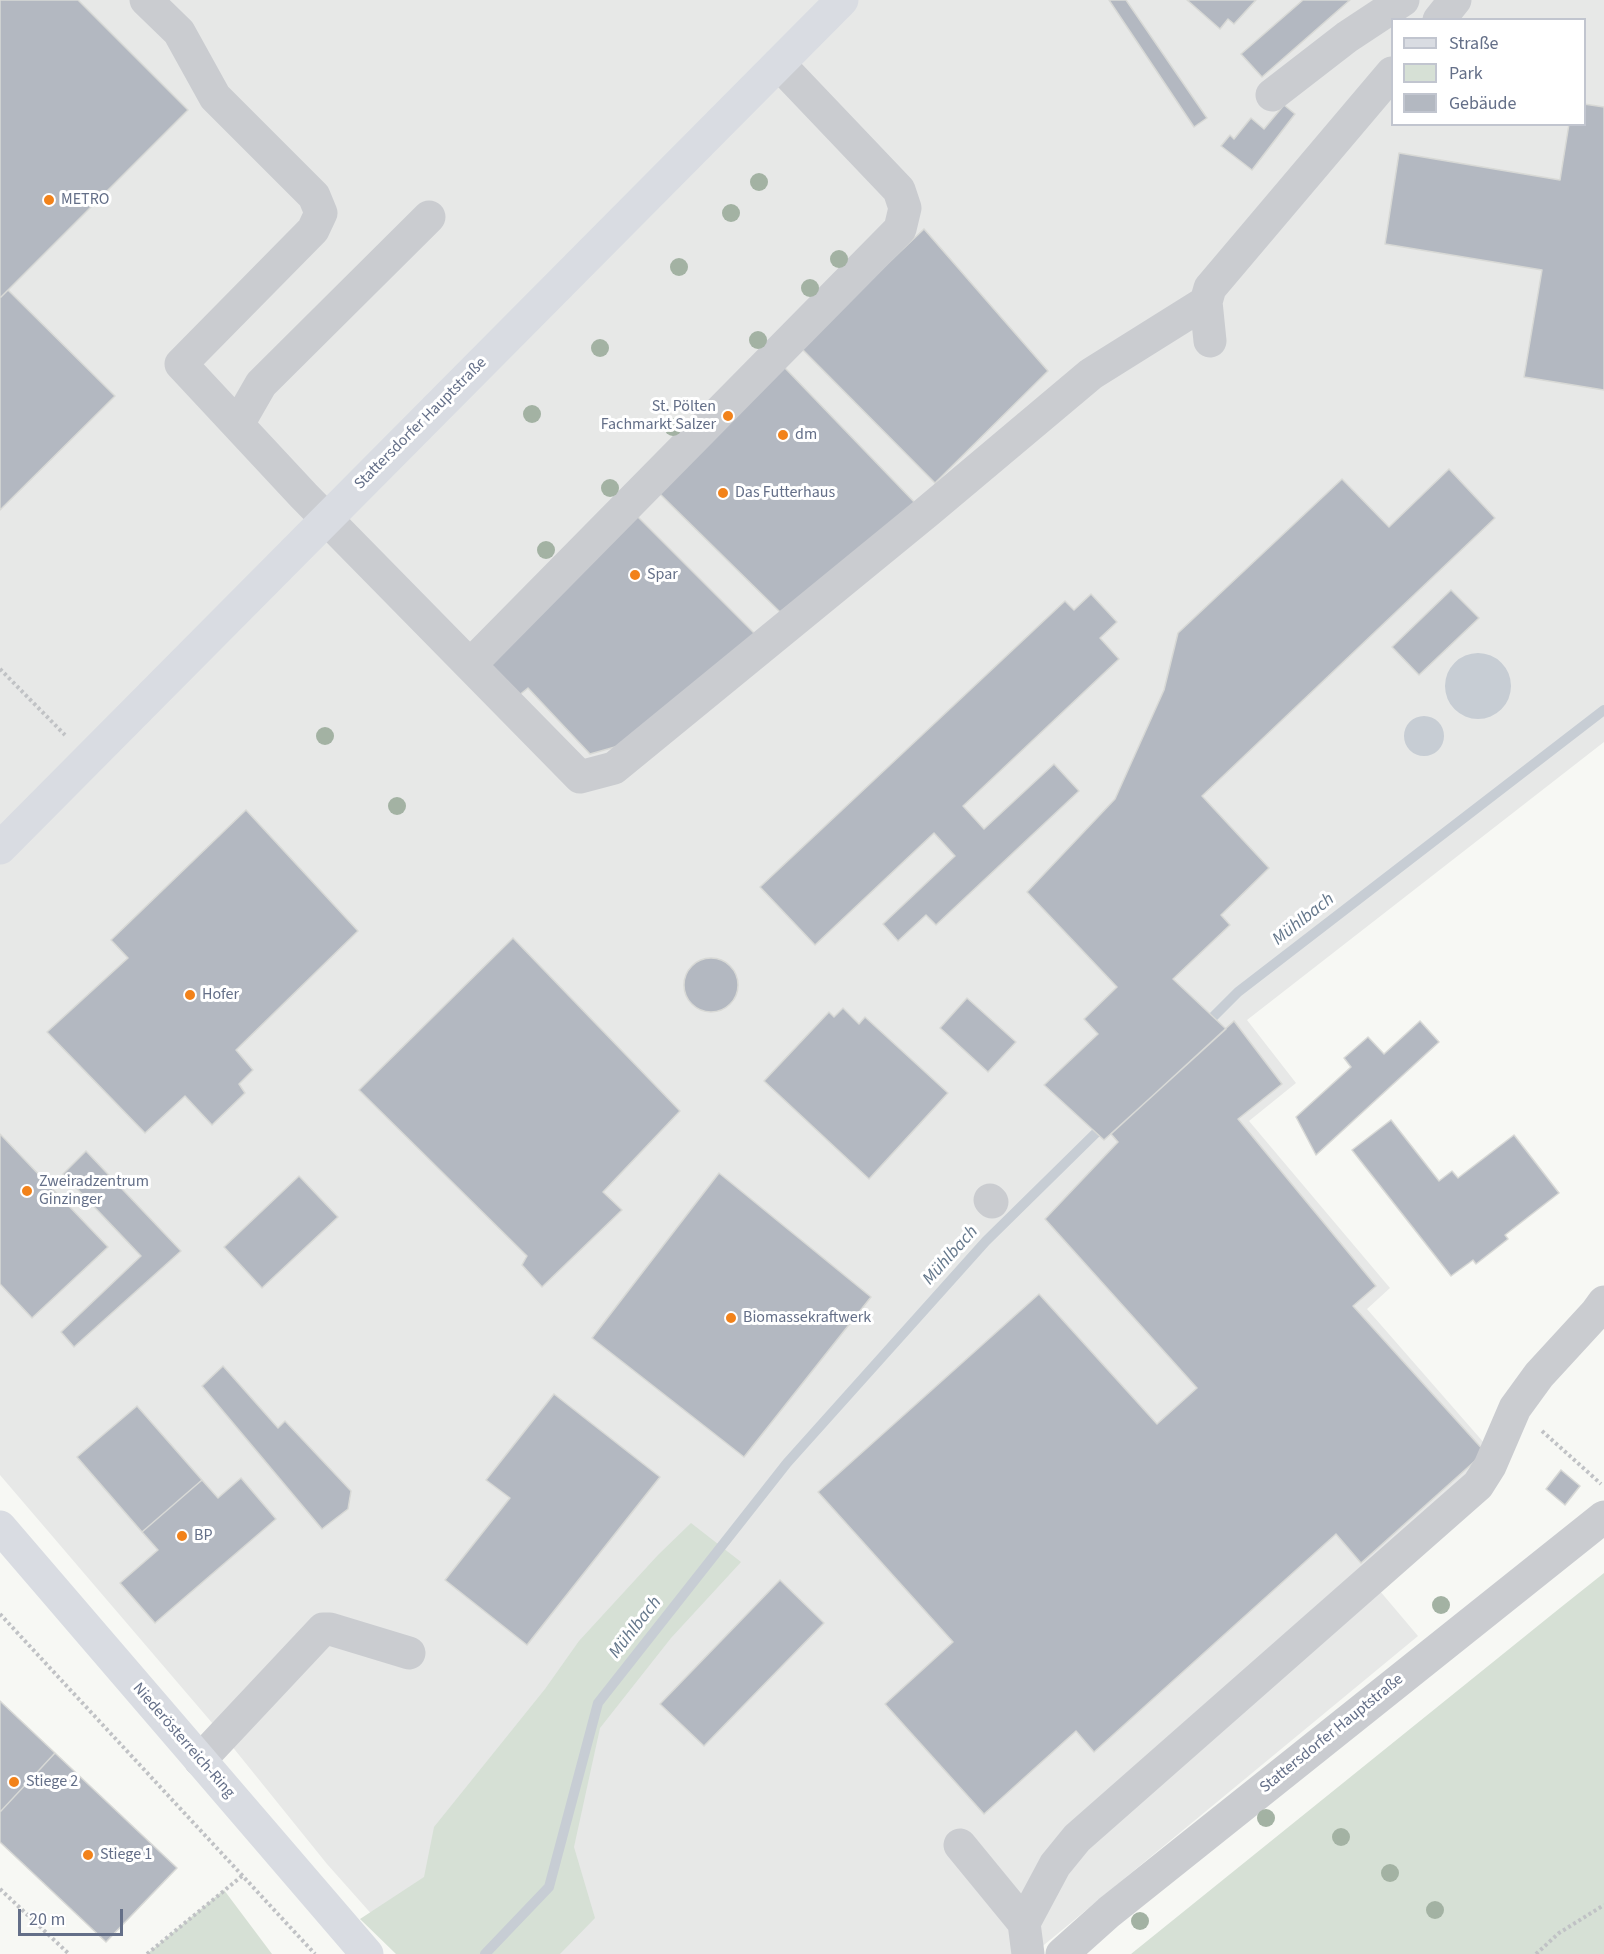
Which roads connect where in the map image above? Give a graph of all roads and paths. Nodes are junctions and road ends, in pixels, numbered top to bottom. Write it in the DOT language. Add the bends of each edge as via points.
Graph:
graph roads {
  1 [pos="146,0"];
  2 [pos="842,0"];
  3 [pos="1404,0"];
  4 [pos="1455,0"];
  5 [pos="1441,18"];
  6 [pos="779,64"];
  7 [pos="1391,74"];
  8 [pos="1272,95"];
  9 [pos="429,218"];
  10 [pos="1206,302"];
  11 [pos="1210,341"];
  12 [pos="238,424"];
  13 [pos="327,518"];
  14 [pos="470,665"];
  15 [pos="0,669"];
  16 [pos="65,735"];
  17 [pos="0,848"];
  18 [pos="1604,1302"];
  19 [pos="1515,1408"];
  20 [pos="1604,1487"];
  21 [pos="1604,1517"];
  22 [pos="0,1527"];
  23 [pos="0,1614"];
  24 [pos="409,1653"];
  25 [pos="200,1760"];
  26 [pos="960,1845"];
  27 [pos="242,1876"];
  28 [pos="0,1889"];
  29 [pos="1604,1905"];
  30 [pos="1026,1939"];
  31 [pos="69,1954"];
  32 [pos="147,1954"];
  33 [pos="315,1954"];
  34 [pos="367,1954"];
  35 [pos="1062,1954"];
  36 [pos="1536,1954"];
  1 -- 12 [label="street" via="179,32 215,97 314,196 321,213 313,230 181,363"];
  2 -- 6 [label="main road, Stattersdorfer Hauptstraße"];
  3 -- 8 [label="street" via="1347,37"];
  4 -- 5 [label="street"];
  6 -- 13 [label="main road, Stattersdorfer Hauptstraße"];
  6 -- 14 [label="street" via="899,190 904,208 900,229"];
  7 -- 10 [label="street" via="1217,278"];
  9 -- 12 [label="street" via="261,384"];
  10 -- 11 [label="street"];
  10 -- 14 [label="street" via="1091,374 614,768 580,777"];
  12 -- 13 [label="street"];
  13 -- 14 [label="street"];
  13 -- 17 [label="main road, Stattersdorfer Hauptstraße"];
  15 -- 16 [label="path"];
  18 -- 19 [label="street"];
  19 -- 20 [label="path"];
  19 -- 30 [label="street" via="1478,1485 1077,1838 1055,1865"];
  21 -- 35 [label="street, Stattersdorfer Hauptstraße" via="1118,1904"];
  22 -- 25 [label="main road, Niederösterreich-Ring"];
  23 -- 27 [label="path"];
  24 -- 25 [label="street" via="323,1629"];
  25 -- 34 [label="main road, Niederösterreich-Ring"];
  26 -- 30 [label="street"];
  27 -- 32 [label="path"];
  27 -- 33 [label="path"];
  28 -- 31 [label="path"];
  29 -- 36 [label="path" via="1559,1933"];
}
